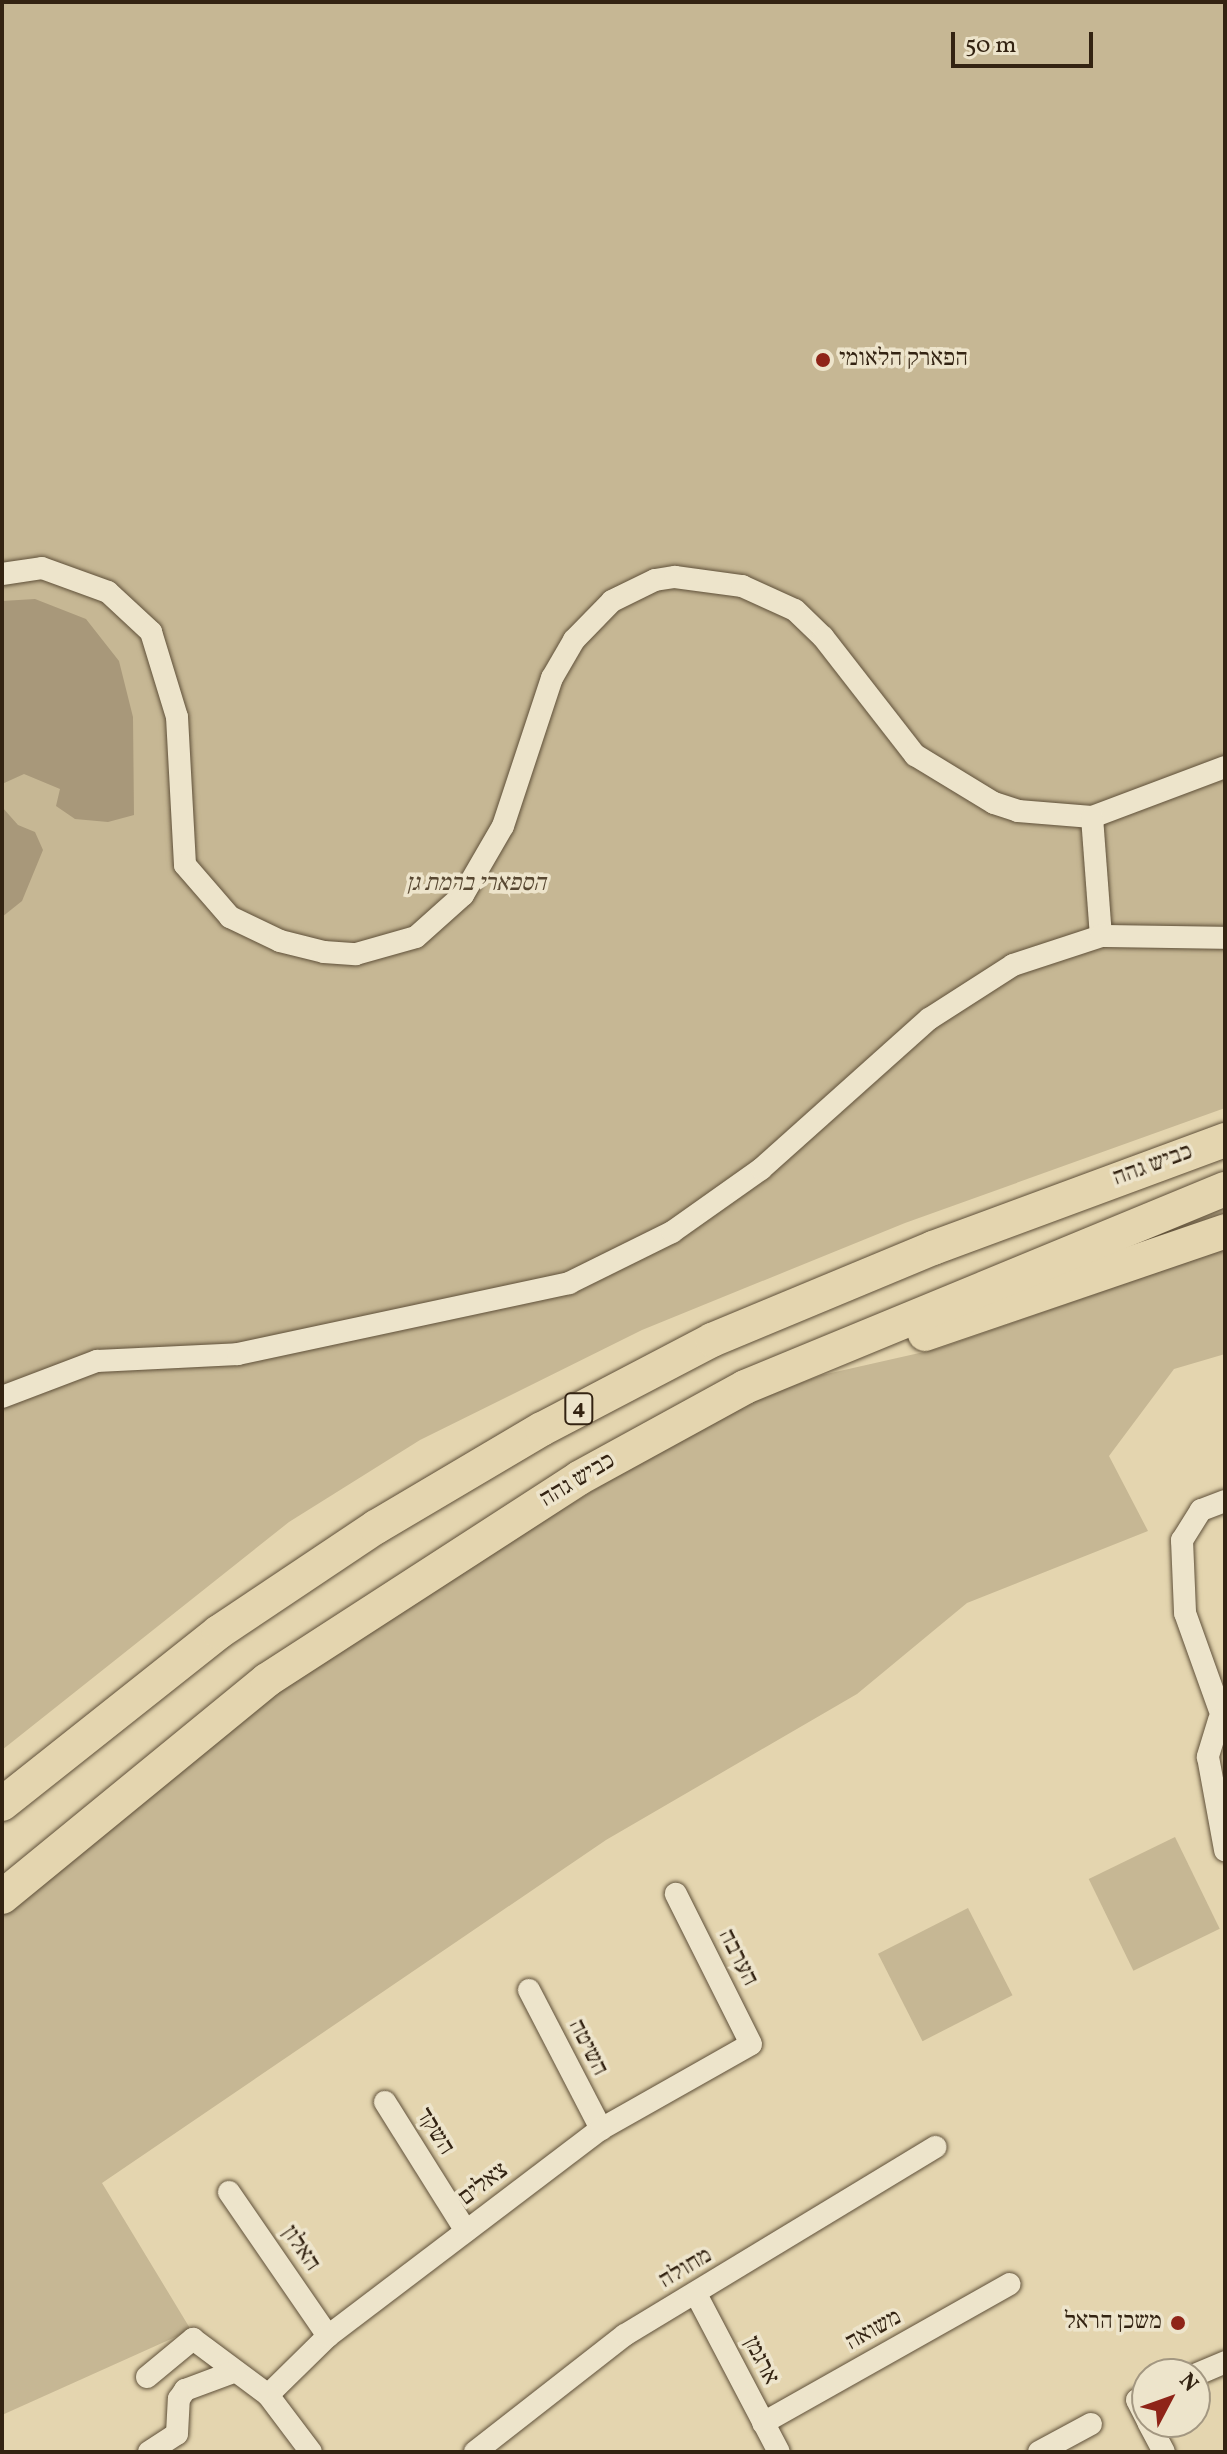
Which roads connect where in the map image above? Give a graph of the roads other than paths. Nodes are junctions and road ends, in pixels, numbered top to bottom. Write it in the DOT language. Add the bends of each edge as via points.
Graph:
graph roads {
  1 [pos="2,574"];
  2 [pos="1225,767"];
  3 [pos="1092,817"];
  4 [pos="1101,936"];
  5 [pos="1225,938"];
  6 [pos="1225,1140"];
  7 [pos="1225,1189"];
  8 [pos="1225,1231"];
  9 [pos="819,1356"];
  10 [pos="2,1397"];
  11 [pos="1225,1501"];
  12 [pos="1222,1723"];
  13 [pos="2,1804"];
  14 [pos="1225,1850"];
  15 [pos="676,1894"];
  16 [pos="2,1897"];
  17 [pos="529,1990"];
  18 [pos="751,2044"];
  19 [pos="385,2102"];
  20 [pos="601,2129"];
  21 [pos="935,2147"];
  22 [pos="229,2192"];
  23 [pos="466,2231"];
  24 [pos="1010,2284"];
  25 [pos="696,2294"];
  26 [pos="328,2336"];
  27 [pos="236,2371"];
  28 [pos="147,2377"];
  29 [pos="268,2395"];
  30 [pos="763,2423"];
  31 [pos="1091,2424"];
  32 [pos="149,2452"];
  33 [pos="311,2452"];
  34 [pos="475,2452"];
  35 [pos="779,2452"];
  36 [pos="1039,2452"];
  1 -- 3 [label="street" via="42,568 108,592 151,632 177,717 185,865 230,917 280,941 324,952 356,954 416,937 463,895 503,826 552,678 574,640 612,601 655,580 675,577 763,592 795,610 823,637 904,743 929,766 1018,811"];
  2 -- 3 [label="street"];
  3 -- 4 [label="street"];
  4 -- 5 [label="street"];
  4 -- 10 [label="street" via="1013,965 929,1019 761,1169 672,1232 569,1283 238,1354 97,1361"];
  6 -- 13 [label="highway, כביש גהה / 4" via="933,1248 712,1340 542,1429 376,1527 219,1632"];
  7 -- 9 [label="highway, כביש גהה"];
  8 -- 9 [label="highway" via="932,1333"];
  9 -- 16 [label="highway, כביש גהה" via="745,1387 579,1478 280,1671"];
  11 -- 12 [label="street" via="1201,1510 1182,1540 1185,1613"];
  12 -- 14 [label="street" via="1208,1757"];
  15 -- 18 [label="street, הערבה"];
  17 -- 20 [label="street, השיטה"];
  18 -- 20 [label="street, צאלים"];
  19 -- 23 [label="street, השקד"];
  20 -- 23 [label="street, צאלים"];
  21 -- 25 [label="street, מחולה"];
  22 -- 26 [label="street, האלון"];
  23 -- 26 [label="street, צאלים"];
  24 -- 30 [label="street, משואה"];
  25 -- 30 [label="street, ארגמן"];
  25 -- 34 [label="street, מחולה" via="625,2335"];
  26 -- 29 [label="street, צאלים"];
  27 -- 28 [label="street" via="193,2339"];
  27 -- 29 [label="street"];
  27 -- 32 [label="street" via="185,2390 179,2399 177,2434"];
  29 -- 33 [label="street"];
  30 -- 35 [label="street, ארגמן"];
  31 -- 36 [label="street"];
}
